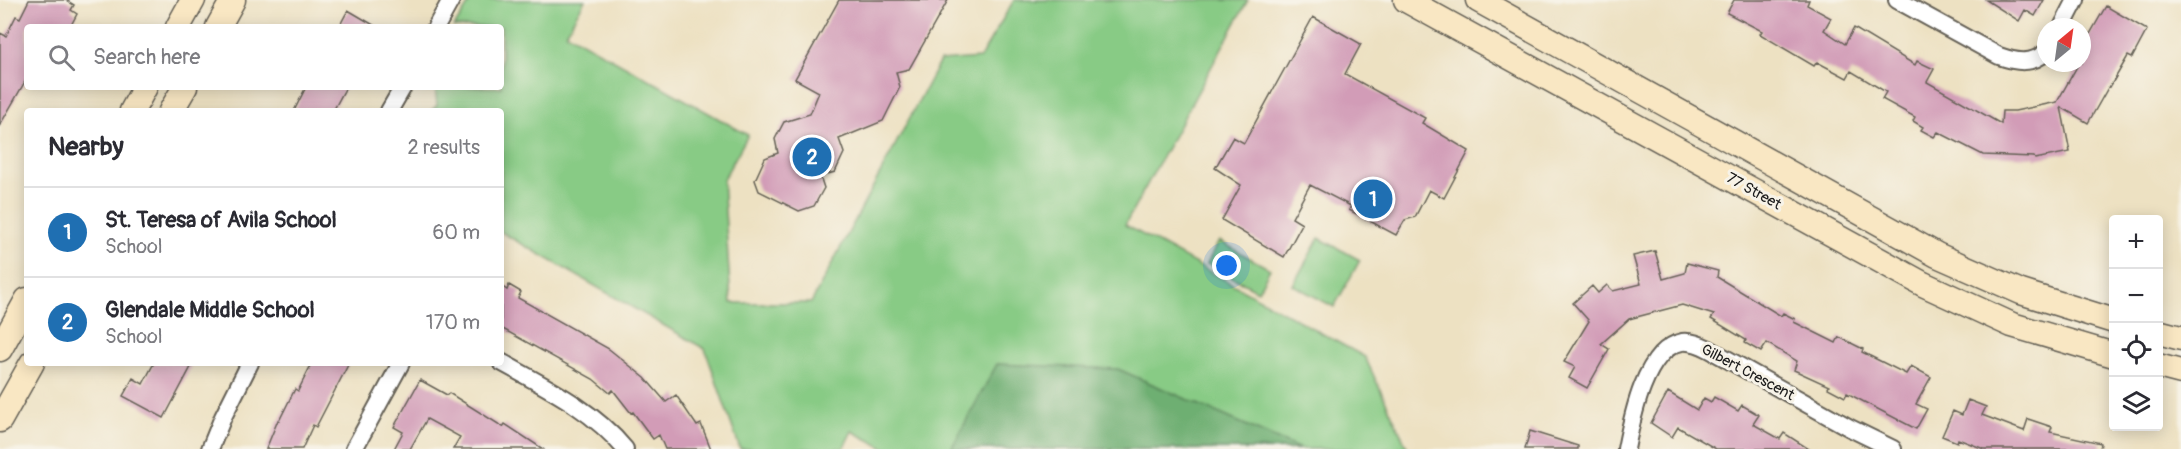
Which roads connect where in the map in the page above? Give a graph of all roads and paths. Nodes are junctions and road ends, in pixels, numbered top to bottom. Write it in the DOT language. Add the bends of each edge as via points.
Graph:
graph roads {
  1 [pos="193,0"];
  2 [pos="233,0"];
  3 [pos="451,0"];
  4 [pos="1406,0"];
  5 [pos="1478,0"];
  6 [pos="1897,0"];
  7 [pos="2076,0"];
  8 [pos="2067,18"];
  9 [pos="180,24"];
  10 [pos="220,24"];
  11 [pos="438,24"];
  12 [pos="2037,58"];
  13 [pos="143,90"];
  14 [pos="182,90"];
  15 [pos="401,90"];
  16 [pos="134,108"];
  17 [pos="173,108"];
  18 [pos="391,108"];
  19 [pos="24,305"];
  20 [pos="2109,319"];
  21 [pos="2163,333"];
  22 [pos="2181,338"];
  23 [pos="0,349"];
  24 [pos="2109,354"];
  25 [pos="504,364"];
  26 [pos="30,366"];
  27 [pos="248,366"];
  28 [pos="399,366"];
  29 [pos="2163,367"];
  30 [pos="2181,372"];
  31 [pos="0,420"];
  32 [pos="210,449"];
  33 [pos="354,449"];
  34 [pos="626,449"];
  35 [pos="1626,449"];
  36 [pos="1893,449"];
  1 -- 9 [label="main road"];
  2 -- 10 [label="main road"];
  3 -- 11 [label="street"];
  4 -- 24 [label="main road, 77 Street" via="1923,284 2012,325"];
  5 -- 20 [label="main road" via="1937,255 2021,292"];
  6 -- 12 [label="street" via="1999,56 2013,60"];
  7 -- 8 [label="street"];
  13 -- 16 [label="main road"];
  14 -- 17 [label="main road"];
  15 -- 18 [label="street"];
  19 -- 23 [label="main road"];
  21 -- 22 [label="main road"];
  25 -- 34 [label="street" via="578,406"];
  26 -- 31 [label="main road"];
  27 -- 32 [label="street"];
  28 -- 33 [label="street"];
  29 -- 30 [label="main road"];
  35 -- 36 [label="street, Gilbert Crescent" via="1636,406 1652,367 1662,352 1685,342 1709,349"];
}
